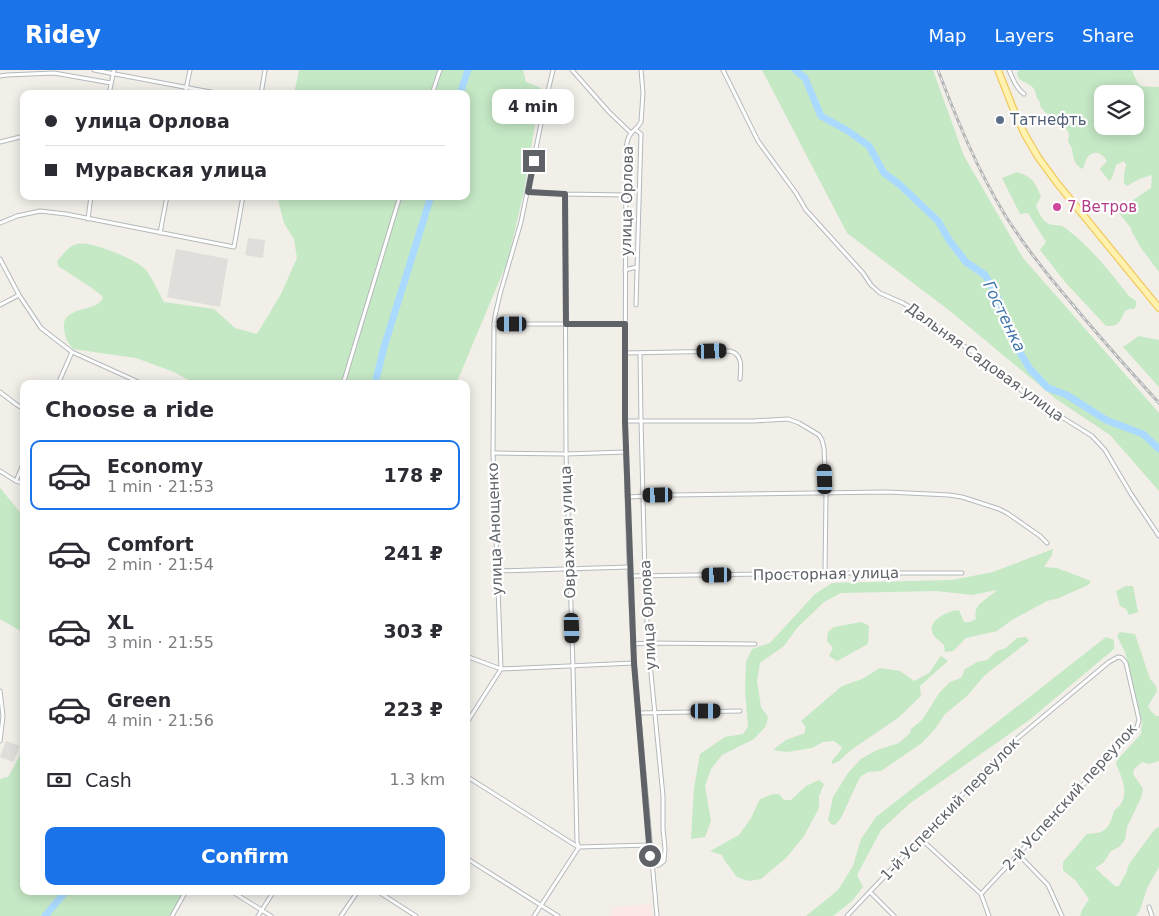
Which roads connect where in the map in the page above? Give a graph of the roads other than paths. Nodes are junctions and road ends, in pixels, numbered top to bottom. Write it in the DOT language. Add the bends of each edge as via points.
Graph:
graph roads {
  1 [pos="94,70"];
  2 [pos="190,70"];
  3 [pos="265,70"];
  4 [pos="440,70"];
  5 [pos="553,70"];
  6 [pos="572,70"];
  7 [pos="641,70"];
  8 [pos="723,70"];
  9 [pos="998,70"];
  10 [pos="1009,70"];
  11 [pos="113,72"];
  12 [pos="0,76"];
  13 [pos="111,83"];
  14 [pos="187,87"];
  15 [pos="110,90"];
  16 [pos="186,90"];
  17 [pos="202,90"];
  18 [pos="262,90"];
  19 [pos="433,90"];
  20 [pos="1024,94"];
  21 [pos="636,130"];
  22 [pos="631,133"];
  23 [pos="20,137"];
  24 [pos="0,142"];
  25 [pos="528,192"];
  26 [pos="565,194"];
  27 [pos="626,194"];
  28 [pos="90,200"];
  29 [pos="165,200"];
  30 [pos="242,200"];
  31 [pos="399,200"];
  32 [pos="88,219"];
  33 [pos="0,223"];
  34 [pos="160,233"];
  35 [pos="0,259"];
  36 [pos="637,267"];
  37 [pos="625,270"];
  38 [pos="19,295"];
  39 [pos="0,305"];
  40 [pos="636,306"];
  41 [pos="1159,308"];
  42 [pos="494,324"];
  43 [pos="566,324"];
  44 [pos="625,324"];
  45 [pos="72,352"];
  46 [pos="626,353"];
  47 [pos="640,353"];
  48 [pos="740,379"];
  49 [pos="60,380"];
  50 [pos="133,380"];
  51 [pos="344,380"];
  52 [pos="0,392"];
  53 [pos="20,407"];
  54 [pos="625,421"];
  55 [pos="641,421"];
  56 [pos="626,452"];
  57 [pos="492,453"];
  58 [pos="566,454"];
  59 [pos="0,471"];
  60 [pos="20,472"];
  61 [pos="16,481"];
  62 [pos="20,482"];
  63 [pos="826,494"];
  64 [pos="643,496"];
  65 [pos="627,497"];
  66 [pos="1159,536"];
  67 [pos="1047,543"];
  68 [pos="629,567"];
  69 [pos="570,569"];
  70 [pos="497,571"];
  71 [pos="962,572"];
  72 [pos="825,573"];
  73 [pos="630,576"];
  74 [pos="645,576"];
  75 [pos="648,643"];
  76 [pos="634,644"];
  77 [pos="755,644"];
  78 [pos="470,657"];
  79 [pos="634,663"];
  80 [pos="1126,663"];
  81 [pos="573,667"];
  82 [pos="501,669"];
  83 [pos="0,692"];
  84 [pos="740,711"];
  85 [pos="654,712"];
  86 [pos="638,713"];
  87 [pos="470,718"];
  88 [pos="0,741"];
  89 [pos="470,779"];
  90 [pos="920,838"];
  91 [pos="649,845"];
  92 [pos="579,847"];
  93 [pos="1018,854"];
  94 [pos="470,861"];
  95 [pos="652,866"];
  96 [pos="870,892"];
  97 [pos="981,894"];
  98 [pos="184,895"];
  99 [pos="238,895"];
  100 [pos="271,895"];
  101 [pos="355,895"];
  102 [pos="384,895"];
  103 [pos="541,906"];
  104 [pos="1149,907"];
  105 [pos="262,910"];
  106 [pos="172,916"];
  107 [pos="258,916"];
  108 [pos="271,916"];
  109 [pos="341,916"];
  110 [pos="416,916"];
  111 [pos="534,916"];
  112 [pos="558,916"];
  113 [pos="656,916"];
  114 [pos="847,916"];
  115 [pos="894,916"];
  116 [pos="989,916"];
  117 [pos="1062,916"];
  118 [pos="1152,916"];
  1 -- 11 [label="street"];
  2 -- 14 [label="street"];
  3 -- 18 [label="street"];
  4 -- 19 [label="street"];
  5 -- 25 [label="street, улица Анощенко"];
  6 -- 22 [label="street, улица Орлова"];
  7 -- 21 [label="street, улица Орлова" via="641,122"];
  8 -- 66 [label="street, Дальняя Садовая улица" via="758,141 806,210 871,285 920,313 1028,396 1092,436 1105,450"];
  9 -- 41 [label="main road" via="1012,108 1038,157"];
  10 -- 20 [label="street" via="1016,86"];
  11 -- 13 [label="street"];
  11 -- 14 [label="street"];
  12 -- 13 [label="street" via="54,73"];
  13 -- 15 [label="street"];
  14 -- 16 [label="street"];
  14 -- 17 [label="street"];
  21 -- 22 [label="street, улица Орлова"];
  21 -- 36 [label="street" via="640,134"];
  22 -- 27 [label="street, улица Орлова" via="626,148"];
  23 -- 24 [label="street"];
  25 -- 26 [label="street"];
  25 -- 42 [label="street, улица Анощенко"];
  26 -- 27 [label="street"];
  26 -- 43 [label="street, Овражная улица"];
  27 -- 37 [label="street, улица Орлова"];
  28 -- 32 [label="street"];
  29 -- 34 [label="street"];
  30 -- 34 [label="street" via="234,247"];
  31 -- 51 [label="street"];
  32 -- 33 [label="street" via="40,211"];
  32 -- 34 [label="street"];
  35 -- 38 [label="street"];
  36 -- 37 [label="street, улица Орлова"];
  36 -- 40 [label="street"];
  37 -- 44 [label="street, улица Орлова"];
  38 -- 39 [label="street"];
  38 -- 45 [label="street" via="41,328"];
  42 -- 43 [label="street"];
  42 -- 57 [label="street, улица Анощенко"];
  43 -- 44 [label="street"];
  43 -- 58 [label="street, Овражная улица"];
  44 -- 46 [label="street, улица Орлова"];
  45 -- 49 [label="street"];
  45 -- 50 [label="street"];
  46 -- 47 [label="street"];
  46 -- 54 [label="street, улица Орлова"];
  47 -- 48 [label="street" via="734,352 740,360"];
  47 -- 55 [label="street, улица Орлова"];
  52 -- 53 [label="street"];
  54 -- 55 [label="street"];
  54 -- 56 [label="street, улица Орлова"];
  55 -- 63 [label="street" via="788,419 800,423 819,434 822,440"];
  55 -- 64 [label="street, улица Орлова"];
  56 -- 58 [label="street"];
  56 -- 65 [label="street, улица Орлова"];
  57 -- 58 [label="street"];
  57 -- 70 [label="street, улица Анощенко"];
  58 -- 69 [label="street, Овражная улица"];
  59 -- 61 [label="street"];
  60 -- 61 [label="street"];
  61 -- 62 [label="street"];
  63 -- 64 [label="street"];
  63 -- 67 [label="street" via="907,492 962,497 1007,513"];
  63 -- 72 [label="street"];
  64 -- 65 [label="street"];
  64 -- 74 [label="street, улица Орлова"];
  65 -- 68 [label="street, улица Орлова"];
  68 -- 69 [label="street"];
  68 -- 73 [label="street, улица Орлова"];
  69 -- 70 [label="street"];
  69 -- 81 [label="street, Овражная улица"];
  70 -- 82 [label="street, улица Анощенко"];
  71 -- 72 [label="street, Просторная улица"];
  72 -- 74 [label="street, Просторная улица"];
  73 -- 74 [label="street, Просторная улица"];
  73 -- 76 [label="street, улица Орлова"];
  74 -- 75 [label="street, улица Орлова"];
  75 -- 76 [label="street"];
  75 -- 77 [label="street"];
  75 -- 85 [label="street, улица Орлова"];
  76 -- 79 [label="street, улица Орлова"];
  78 -- 82 [label="street"];
  79 -- 81 [label="street"];
  79 -- 86 [label="street, улица Орлова"];
  80 -- 90 [label="street, 1-й Успенский переулок" via="1118,657 1110,662 1007,747"];
  80 -- 93 [label="street, 2-й Успенский переулок" via="1139,720 1137,727"];
  81 -- 82 [label="street"];
  81 -- 92 [label="street, Овражная улица"];
  82 -- 87 [label="street"];
  83 -- 88 [label="street" via="3,716"];
  84 -- 85 [label="street"];
  85 -- 86 [label="street"];
  85 -- 95 [label="street, улица Орлова" via="665,849 664,861"];
  86 -- 91 [label="street, улица Орлова"];
  89 -- 92 [label="street"];
  90 -- 96 [label="street, 1-й Успенский переулок"];
  90 -- 97 [label="street"];
  91 -- 92 [label="street"];
  91 -- 95 [label="street, улица Орлова"];
  92 -- 103 [label="street"];
  93 -- 97 [label="street, 2-й Успенский переулок"];
  93 -- 117 [label="street" via="1048,885"];
  94 -- 103 [label="street"];
  95 -- 113 [label="street, улица Орлова"];
  96 -- 114 [label="street, 1-й Успенский переулок"];
  96 -- 115 [label="street"];
  97 -- 116 [label="street"];
  98 -- 106 [label="street"];
  99 -- 105 [label="street"];
  100 -- 105 [label="street"];
  101 -- 109 [label="street"];
  102 -- 110 [label="street"];
  103 -- 111 [label="street"];
  103 -- 112 [label="street"];
  104 -- 118 [label="street"];
  105 -- 107 [label="street"];
  105 -- 108 [label="street"];
}
